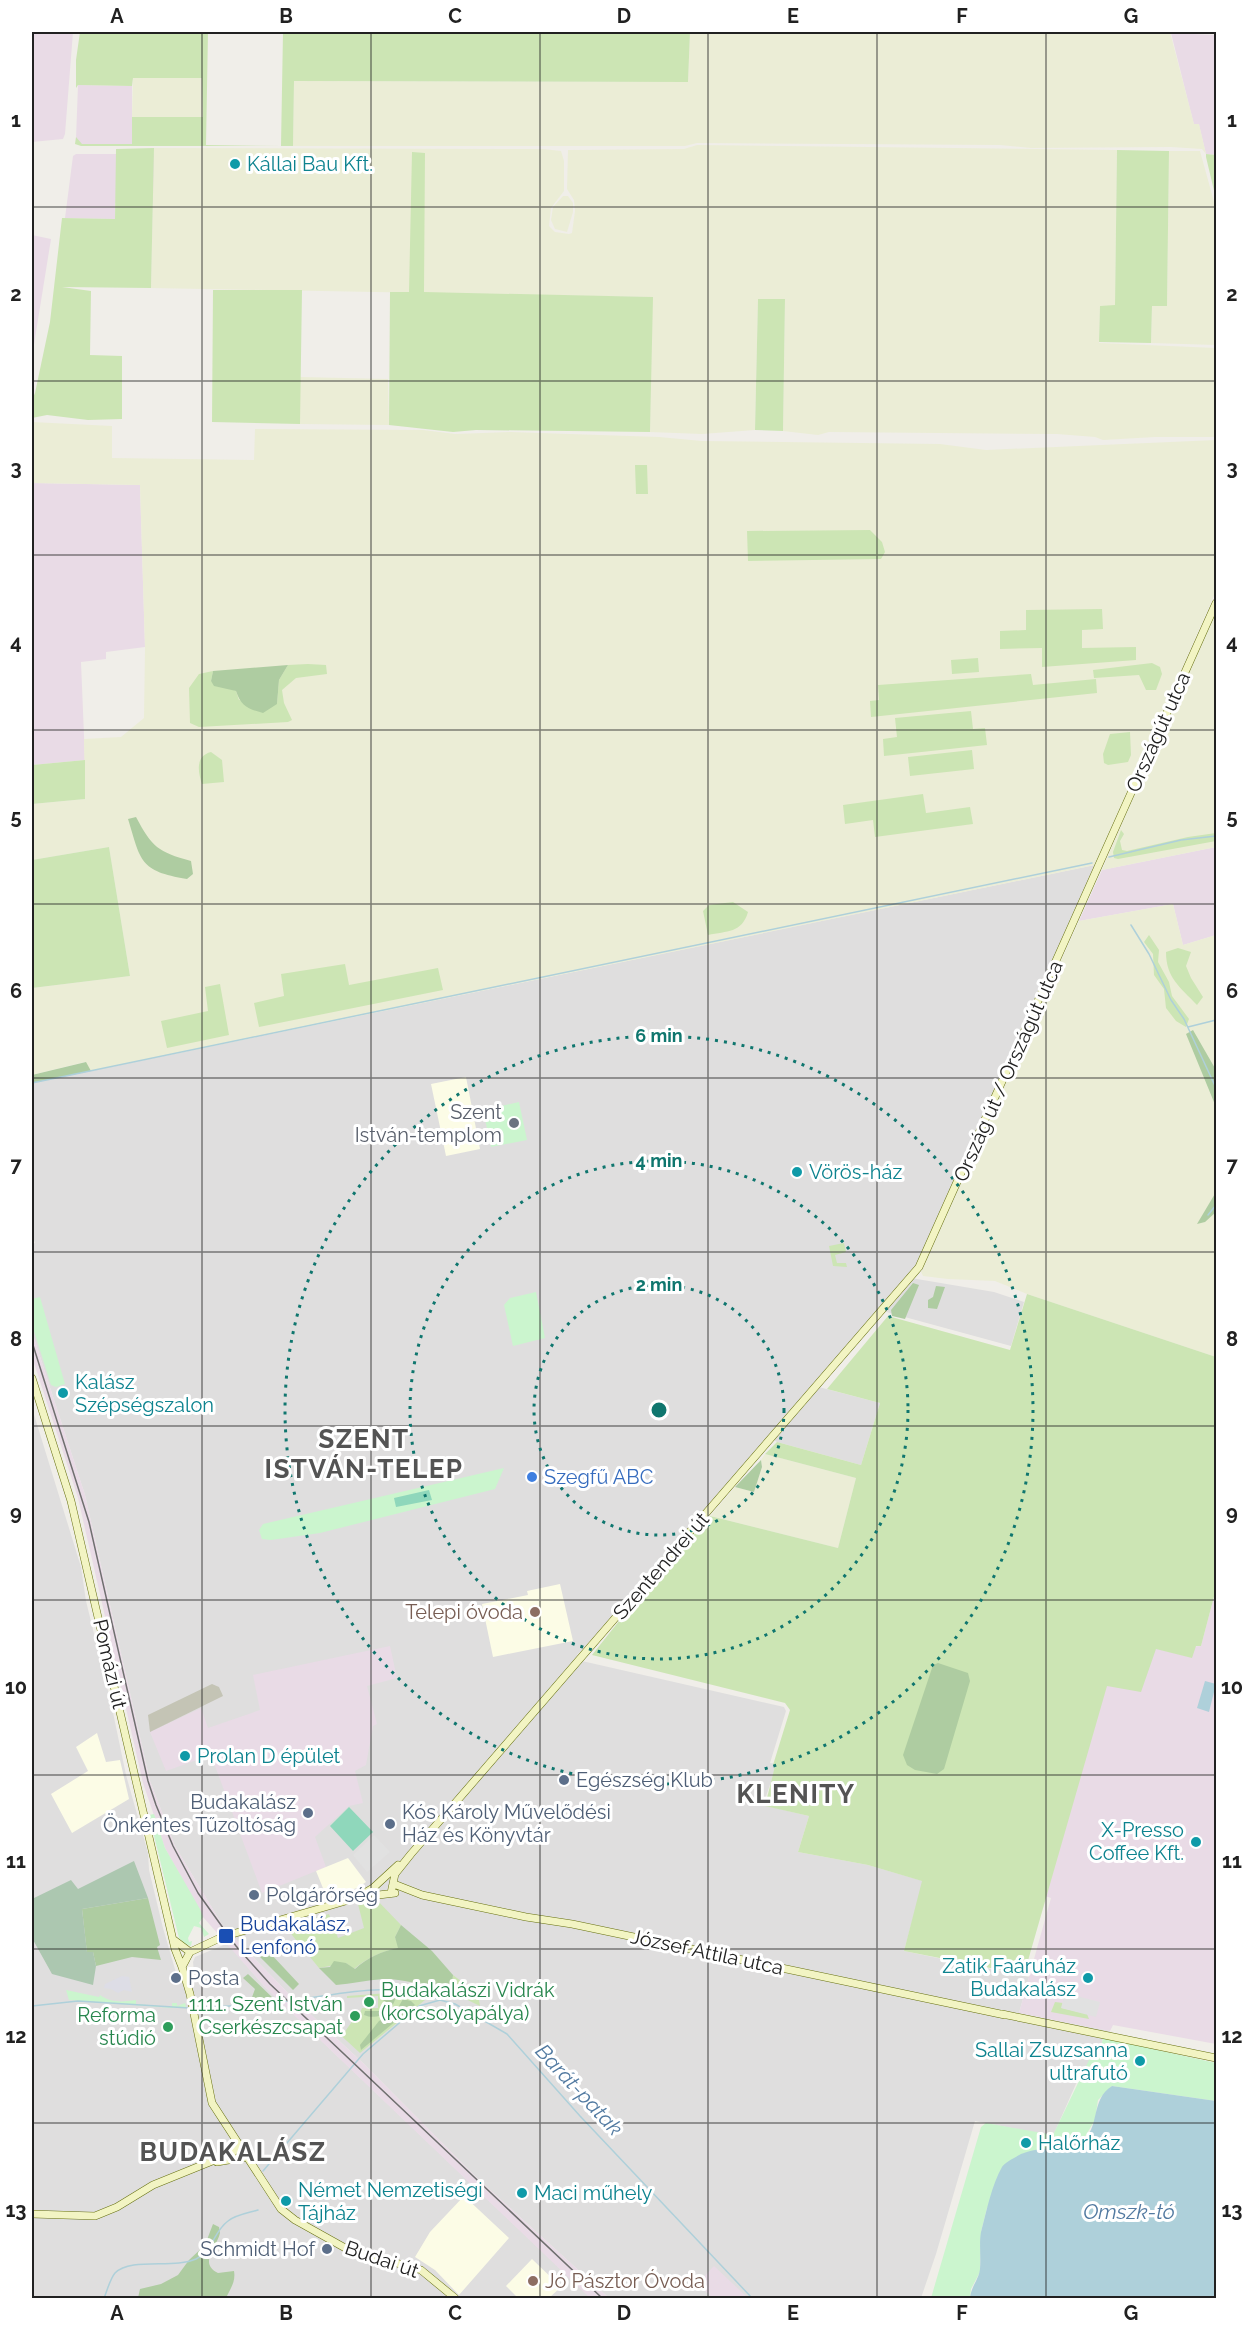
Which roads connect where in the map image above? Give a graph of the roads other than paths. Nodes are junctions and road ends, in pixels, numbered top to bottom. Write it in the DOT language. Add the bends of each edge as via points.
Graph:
graph roads {
  1 [pos="1216,603"];
  2 [pos="1101,862"];
  3 [pos="911,1278"];
  4 [pos="32,1378"];
  5 [pos="411,1854"];
  6 [pos="383,1878"];
  7 [pos="394,1883"];
  8 [pos="376,1884"];
  9 [pos="391,1893"];
  10 [pos="379,1894"];
  11 [pos="422,1895"];
  12 [pos="356,1898"];
  13 [pos="185,1953"];
  14 [pos="1216,2058"];
  15 [pos="240,2146"];
  16 [pos="246,2157"];
  17 [pos="208,2163"];
  18 [pos="32,2214"];
  19 [pos="455,2298"];
  1 -- 2 [label="main road, Országút utca"];
  2 -- 3 [label="main road, Ország út / Országút utca" via="952,1197"];
  3 -- 5 [label="main road, Szentendrei út"];
  4 -- 13 [label="main road, Pomázi út" via="71,1501 174,1940"];
  5 -- 6 [label="main road"];
  5 -- 7 [label="main road" via="395,1874"];
  6 -- 7 [label="main road"];
  6 -- 8 [label="main road"];
  7 -- 9 [label="main road"];
  7 -- 11 [label="main road"];
  8 -- 10 [label="main road"];
  8 -- 12 [label="main road"];
  9 -- 10 [label="main road"];
  9 -- 11 [label="main road"];
  10 -- 12 [label="main road"];
  11 -- 14 [label="main road, József Attila utca"];
  12 -- 13 [label="main road" via="227,1935"];
  13 -- 15 [label="main road" via="183,1967 210,2099"];
  15 -- 16 [label="main road, Budai út"];
  15 -- 17 [label="main road"];
  16 -- 17 [label="main road"];
  16 -- 19 [label="main road, Budai út" via="289,2216 340,2246 421,2270"];
  17 -- 18 [label="main road" via="153,2185 95,2216"];
}
